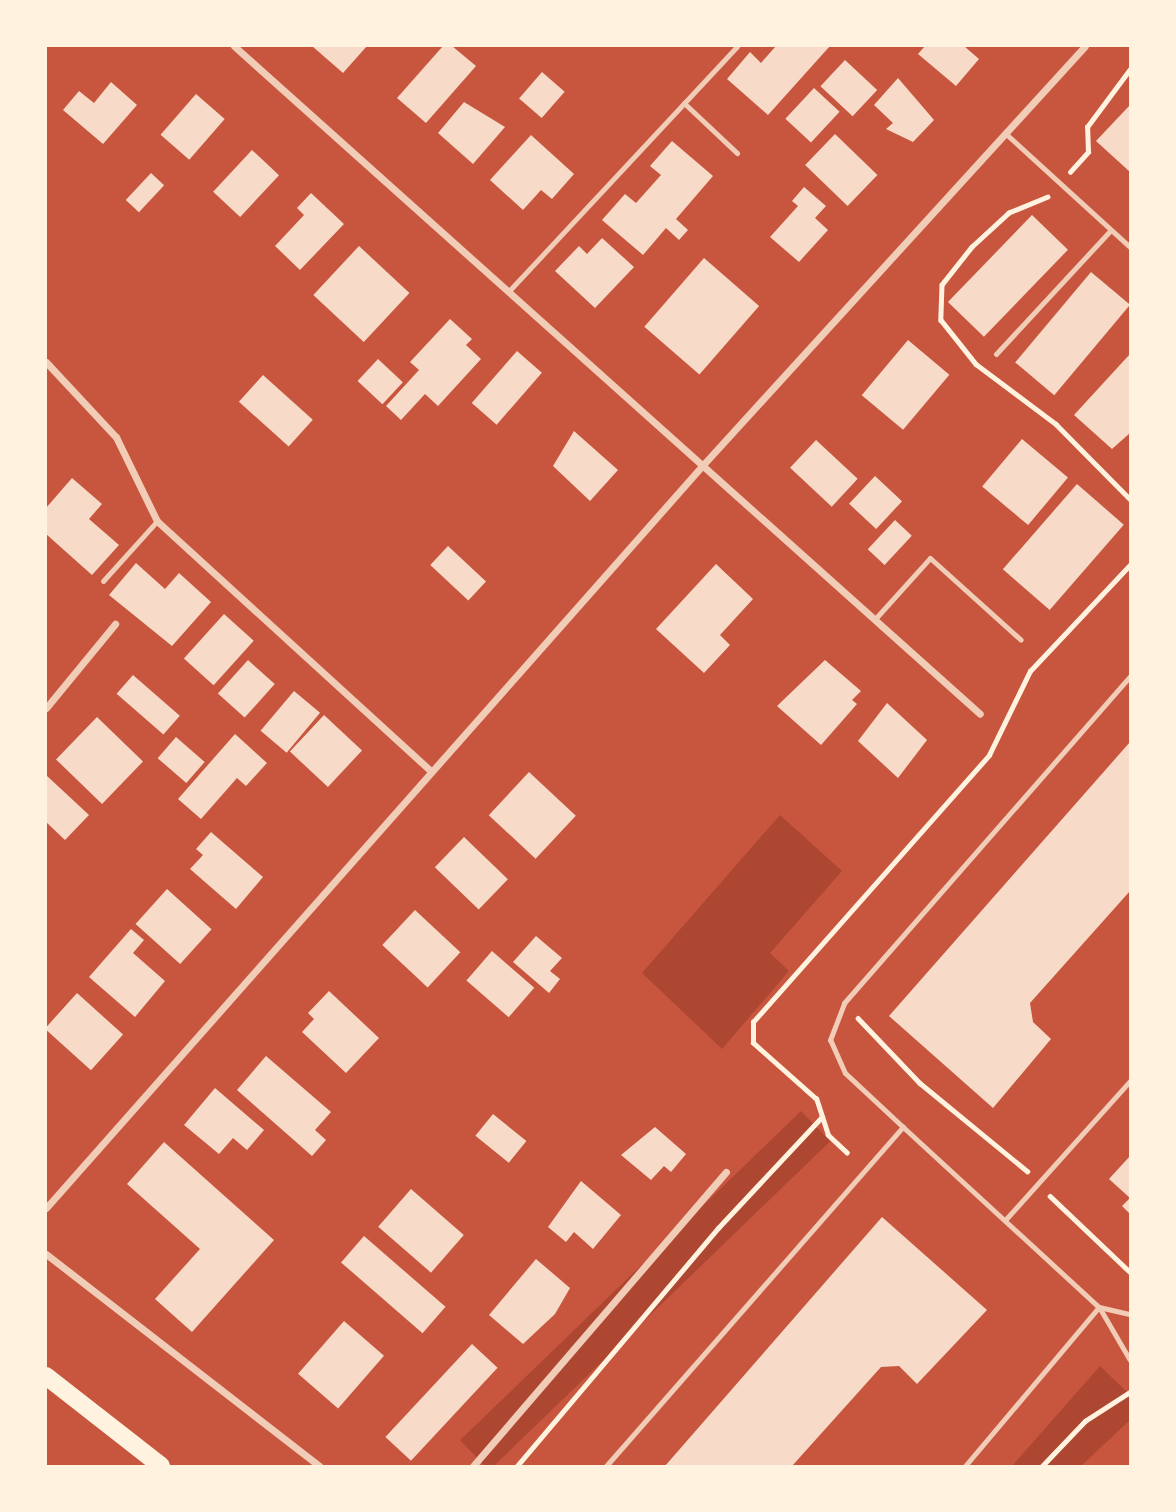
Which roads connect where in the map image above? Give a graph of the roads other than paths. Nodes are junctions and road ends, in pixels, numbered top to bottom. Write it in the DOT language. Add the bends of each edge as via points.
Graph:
graph roads {
  1 [pos="233,46"];
  2 [pos="737,46"];
  3 [pos="1085,46"];
  4 [pos="684,103"];
  5 [pos="1005,133"];
  6 [pos="737,153"];
  7 [pos="1111,230"];
  8 [pos="1130,247"];
  9 [pos="508,292"];
  10 [pos="996,354"];
  11 [pos="46,362"];
  12 [pos="702,466"];
  13 [pos="157,522"];
  14 [pos="103,581"];
  15 [pos="874,619"];
  16 [pos="115,624"];
  17 [pos="1021,640"];
  18 [pos="1130,676"];
  19 [pos="46,708"];
  20 [pos="979,714"];
  21 [pos="431,771"];
  22 [pos="1130,1081"];
  23 [pos="902,1127"];
  24 [pos="726,1172"];
  25 [pos="46,1208"];
  26 [pos="1006,1219"];
  27 [pos="46,1254"];
  28 [pos="1099,1307"];
  29 [pos="1130,1314"];
  30 [pos="1130,1360"];
  31 [pos="46,1376"];
  32 [pos="161,1466"];
  33 [pos="319,1466"];
  34 [pos="473,1466"];
  35 [pos="606,1466"];
  36 [pos="965,1466"];
  1 -- 9 [label="street"];
  2 -- 4 [label="lane"];
  3 -- 5 [label="street"];
  4 -- 6 [label="lane"];
  4 -- 9 [label="lane"];
  5 -- 7 [label="lane"];
  5 -- 12 [label="street"];
  7 -- 8 [label="lane"];
  7 -- 10 [label="lane"];
  9 -- 12 [label="street"];
  11 -- 13 [label="street" via="116,437"];
  12 -- 15 [label="street"];
  12 -- 21 [label="street"];
  13 -- 14 [label="lane"];
  13 -- 21 [label="street"];
  15 -- 17 [label="lane" via="930,558"];
  15 -- 20 [label="street"];
  16 -- 19 [label="street"];
  18 -- 23 [label="lane" via="844,1003 830,1040 845,1073"];
  21 -- 25 [label="street"];
  22 -- 26 [label="lane"];
  23 -- 26 [label="lane"];
  23 -- 35 [label="lane"];
  24 -- 34 [label="street"];
  26 -- 28 [label="lane"];
  27 -- 33 [label="street"];
  28 -- 29 [label="lane"];
  28 -- 30 [label="lane"];
  28 -- 36 [label="lane"];
  31 -- 32 [label="main road"];
}
